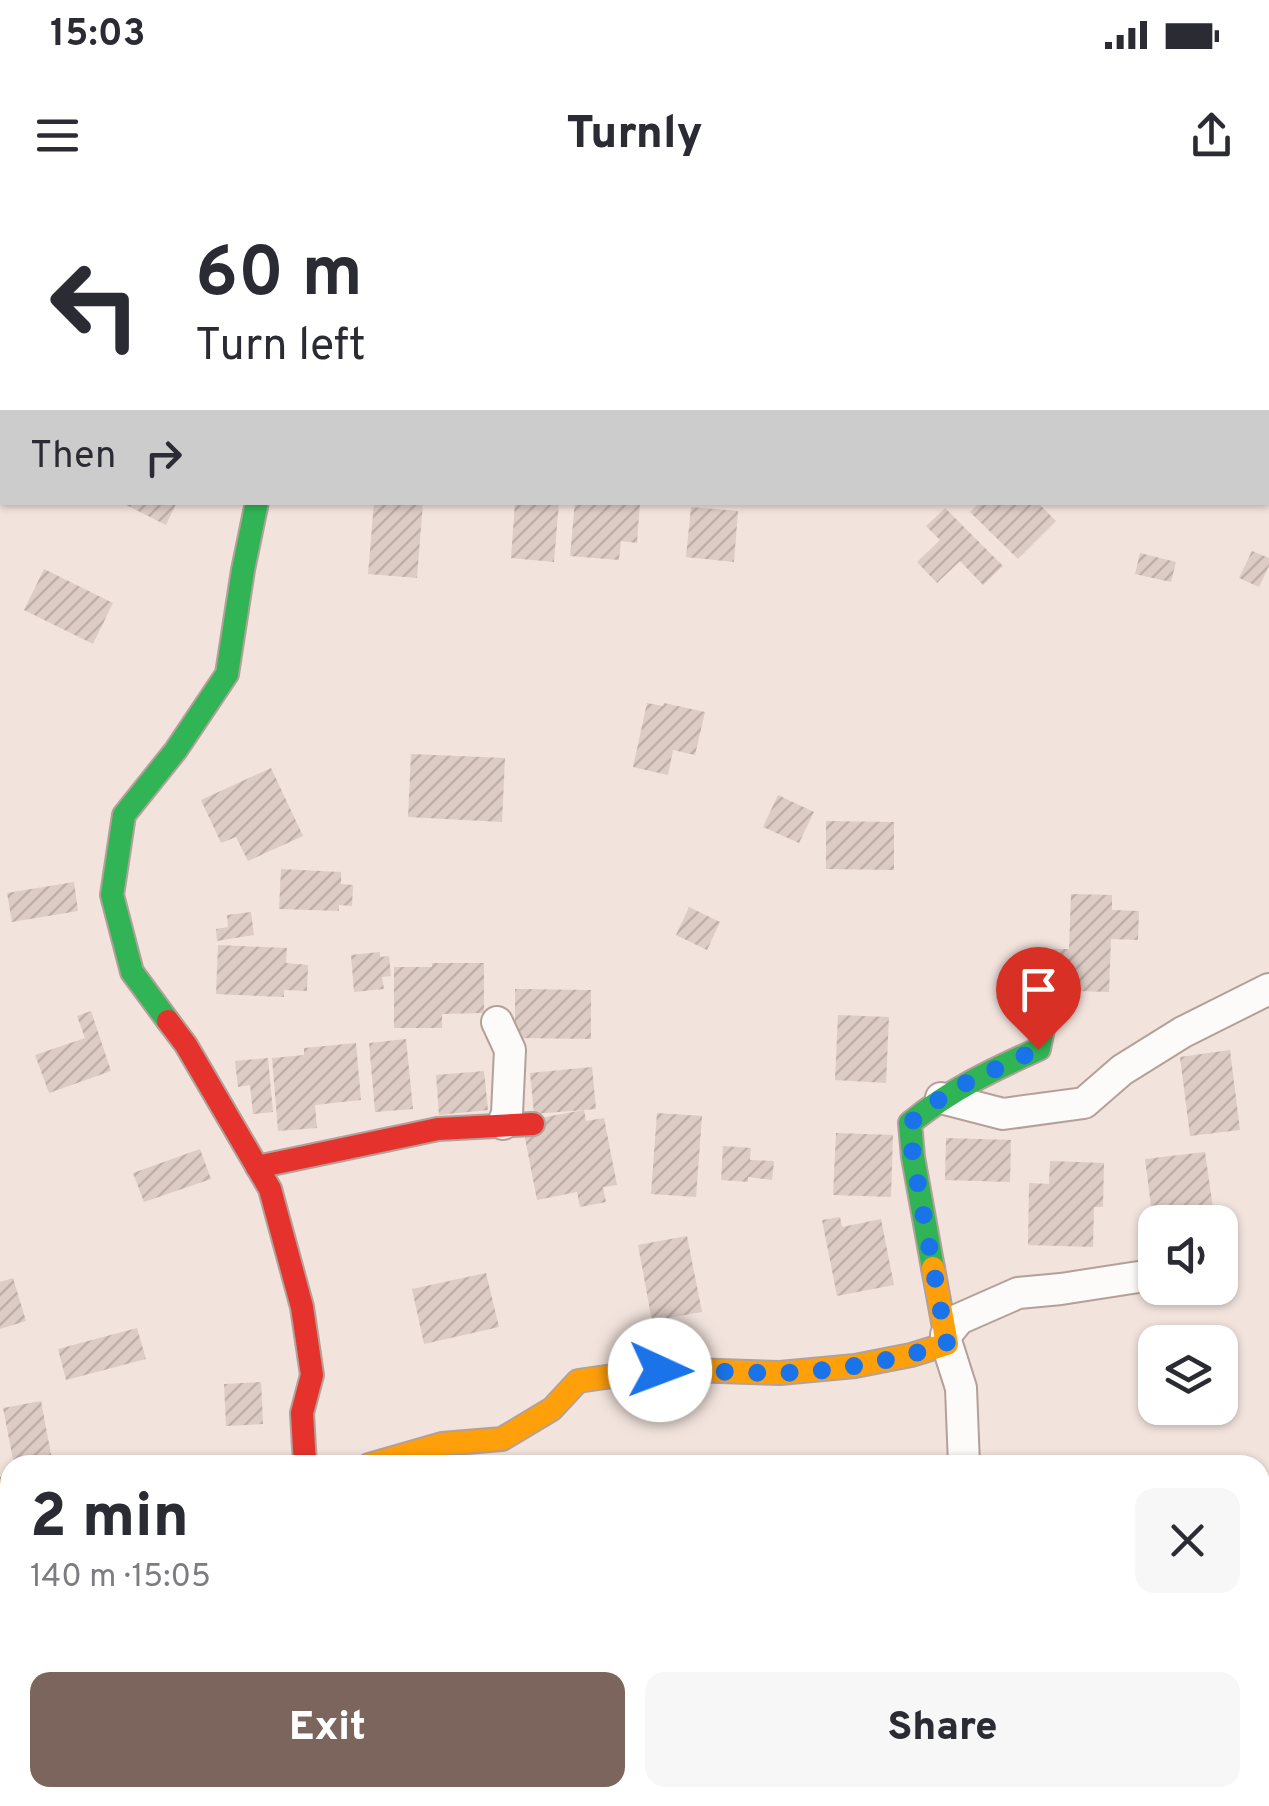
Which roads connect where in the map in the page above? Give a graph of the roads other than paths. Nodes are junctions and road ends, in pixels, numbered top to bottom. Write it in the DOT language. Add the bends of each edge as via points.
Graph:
graph roads {
  1 [pos="256,505"];
  2 [pos="1269,989"];
  3 [pos="1046,1014"];
  4 [pos="498,1022"];
  5 [pos="941,1098"];
  6 [pos="518,1124"];
  7 [pos="257,1167"];
  8 [pos="1138,1277"];
  9 [pos="946,1340"];
  10 [pos="304,1455"];
  11 [pos="403,1455"];
  12 [pos="964,1455"];
  1 -- 7 [label="street" via="227,674 124,815 112,895 132,972 186,1045"];
  2 -- 5 [label="street" via="1183,1032 1084,1103 1003,1114"];
  3 -- 5 [label="street" via="1038,1049"];
  4 -- 6 [label="street" via="510,1050 507,1114"];
  5 -- 9 [label="street" via="910,1123"];
  6 -- 7 [label="street" via="438,1129"];
  7 -- 10 [label="street" via="270,1189 302,1307 312,1375 302,1412"];
  8 -- 9 [label="street" via="1018,1293 958,1319"];
  9 -- 11 [label="street" via="855,1366 780,1373 660,1370 578,1381 552,1410 502,1439"];
  9 -- 12 [label="street" via="961,1388"];
}
